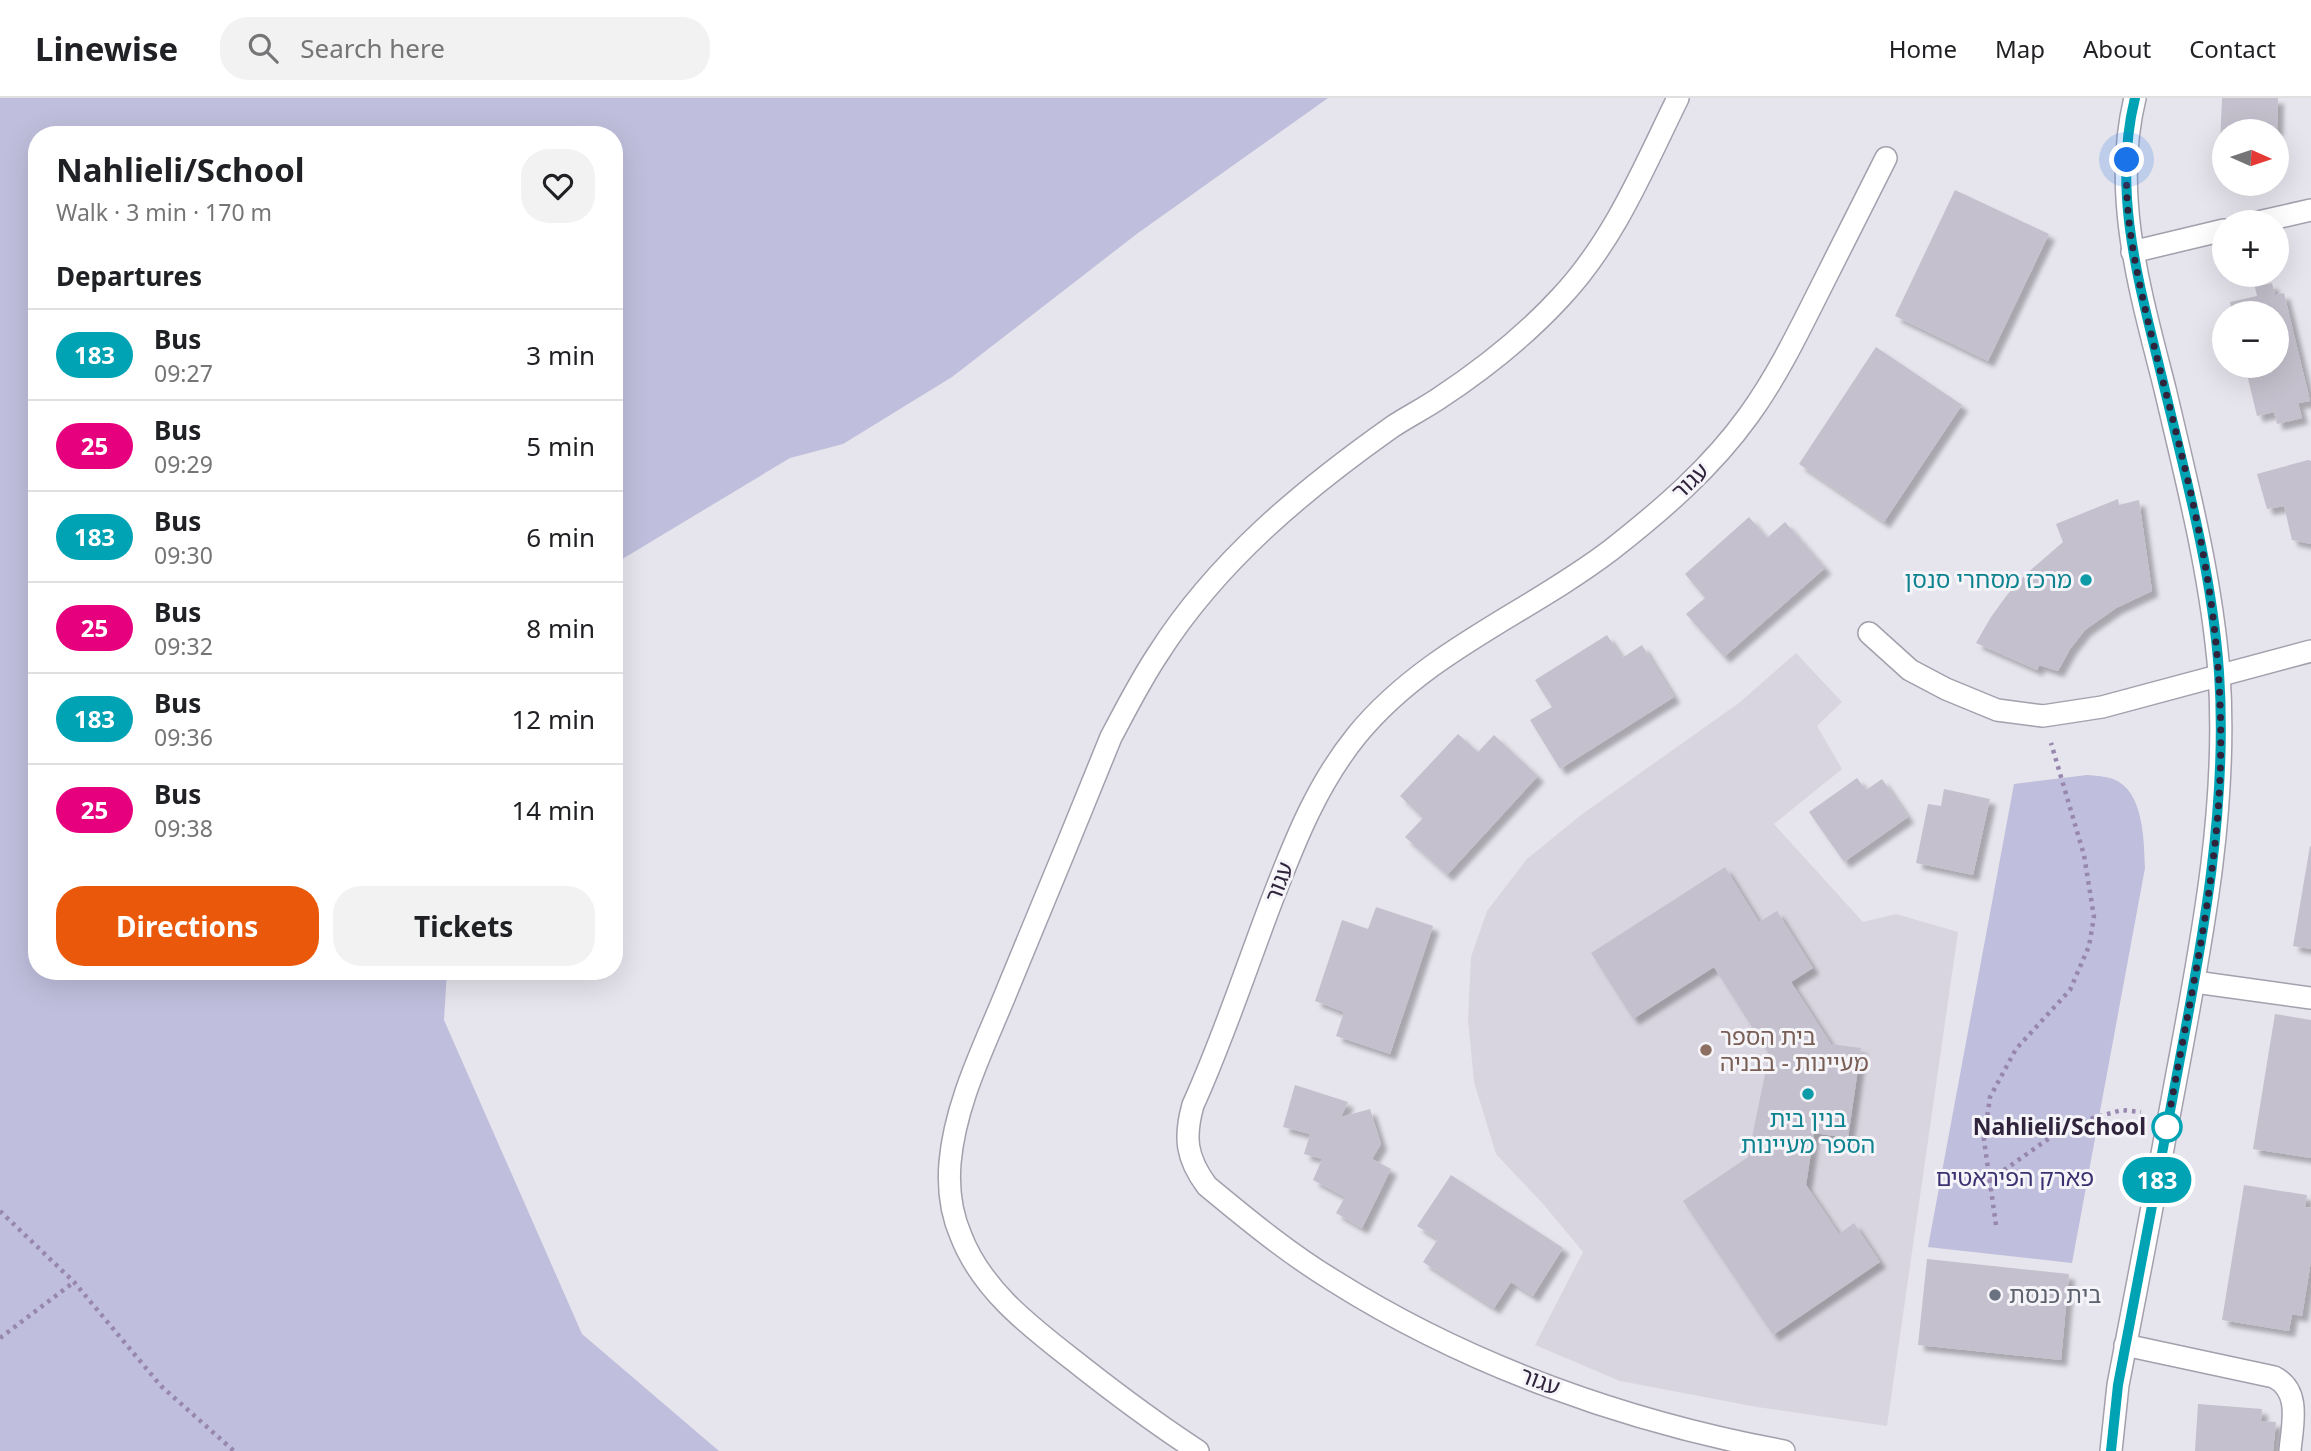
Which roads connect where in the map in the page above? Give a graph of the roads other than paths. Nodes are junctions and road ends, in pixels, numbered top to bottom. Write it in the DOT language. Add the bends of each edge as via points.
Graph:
graph roads {
  1 [pos="1678,98"];
  2 [pos="2135,98"];
  3 [pos="1886,158"];
  4 [pos="2311,210"];
  5 [pos="2289,215"];
  6 [pos="2212,233"];
  7 [pos="2132,252"];
  8 [pos="1869,633"];
  9 [pos="2311,651"];
  10 [pos="2219,675"];
  11 [pos="2194,982"];
  12 [pos="2311,998"];
  13 [pos="2125,1345"];
  14 [pos="1198,1451"];
  15 [pos="1784,1451"];
  16 [pos="2111,1451"];
  17 [pos="2290,1451"];
  1 -- 14 [label="street" via="1615,225 1561,298 1508,348 1300,496 1240,551 1184,616 1111,737 974,1070 954,1139 949,1187 961,1237 975,1264 1025,1322"];
  2 -- 7 [label="street" via="2126,183"];
  3 -- 15 [label="street, עגור" via="1788,351 1750,414 1724,446 1655,515 1608,552 1410,681 1371,719 1340,759 1301,825 1187,1129 1190,1156 1207,1186 1334,1282 1404,1321 1476,1356 1619,1410"];
  4 -- 5 [label="street"];
  6 -- 7 [label="street"];
  7 -- 10 [label="street" via="2195,513"];
  8 -- 10 [label="street" via="1910,670 1946,689 1997,710 2043,716 2102,707"];
  9 -- 10 [label="street"];
  10 -- 11 [label="street" via="2216,832"];
  11 -- 12 [label="street"];
  11 -- 13 [label="street"];
  13 -- 16 [label="street"];
  13 -- 17 [label="street" via="2283,1382 2293,1402"];
}
